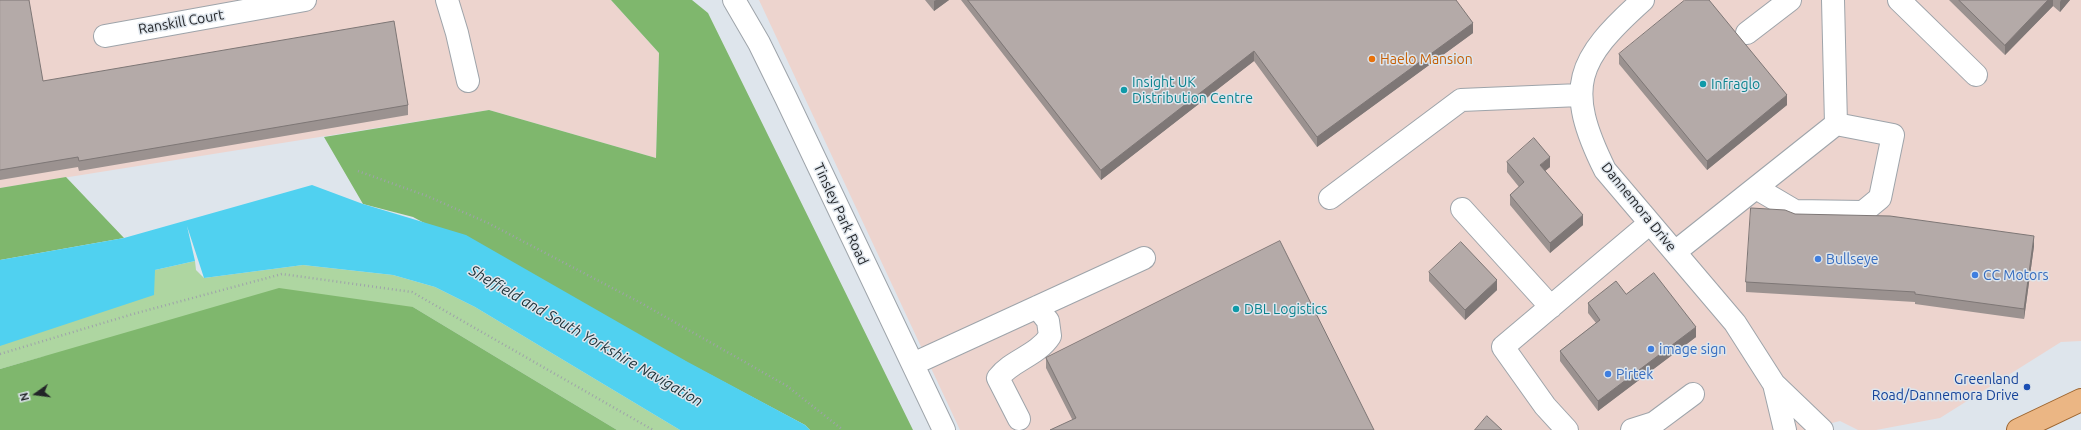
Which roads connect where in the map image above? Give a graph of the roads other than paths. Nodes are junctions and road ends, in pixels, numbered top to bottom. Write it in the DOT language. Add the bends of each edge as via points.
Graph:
graph roads {
  1 [pos="305,0"];
  2 [pos="447,0"];
  3 [pos="734,0"];
  4 [pos="1643,0"];
  5 [pos="1790,0"];
  6 [pos="1833,0"];
  7 [pos="1899,0"];
  8 [pos="1747,33"];
  9 [pos="105,36"];
  10 [pos="1976,75"];
  11 [pos="468,80"];
  12 [pos="1580,95"];
  13 [pos="1836,124"];
  14 [pos="1756,188"];
  15 [pos="1330,198"];
  16 [pos="1462,209"];
  17 [pos="1650,223"];
  18 [pos="1676,252"];
  19 [pos="1144,258"];
  20 [pos="1551,306"];
  21 [pos="1037,307"];
  22 [pos="913,364"];
  23 [pos="1774,384"];
  24 [pos="1693,394"];
  25 [pos="2081,400"];
  26 [pos="1019,419"];
  27 [pos="944,430"];
  28 [pos="1568,430"];
  29 [pos="1632,430"];
  30 [pos="1785,430"];
  31 [pos="1822,430"];
  32 [pos="2018,430"];
  1 -- 9 [label="street, Ranskill Court"];
  2 -- 11 [label="street"];
  3 -- 22 [label="street, Tinsley Park Road" via="759,43"];
  4 -- 12 [label="street, Dannemora Drive" via="1615,25 1597,47 1585,69"];
  5 -- 8 [label="street"];
  6 -- 13 [label="street"];
  7 -- 10 [label="street"];
  12 -- 15 [label="street" via="1461,100"];
  12 -- 17 [label="street, Dannemora Drive" via="1584,120 1605,170"];
  13 -- 14 [label="street"];
  13 -- 14 [label="street" via="1893,135 1880,198 1863,212 1795,211"];
  14 -- 18 [label="street"];
  16 -- 20 [label="street"];
  17 -- 18 [label="street, Dannemora Drive"];
  17 -- 20 [label="street"];
  18 -- 23 [label="street, Dannemora Drive" via="1735,323"];
  19 -- 21 [label="street"];
  20 -- 28 [label="street" via="1503,348 1545,406"];
  21 -- 22 [label="street"];
  21 -- 26 [label="street" via="1048,321 1050,336 1039,350 1009,368 998,378"];
  22 -- 27 [label="street, Tinsley Park Road"];
  23 -- 30 [label="street, Dannemora Drive"];
  23 -- 31 [label="street, Dannemora Drive"];
  24 -- 29 [label="street" via="1654,423"];
  25 -- 32 [label="main road"];
}
